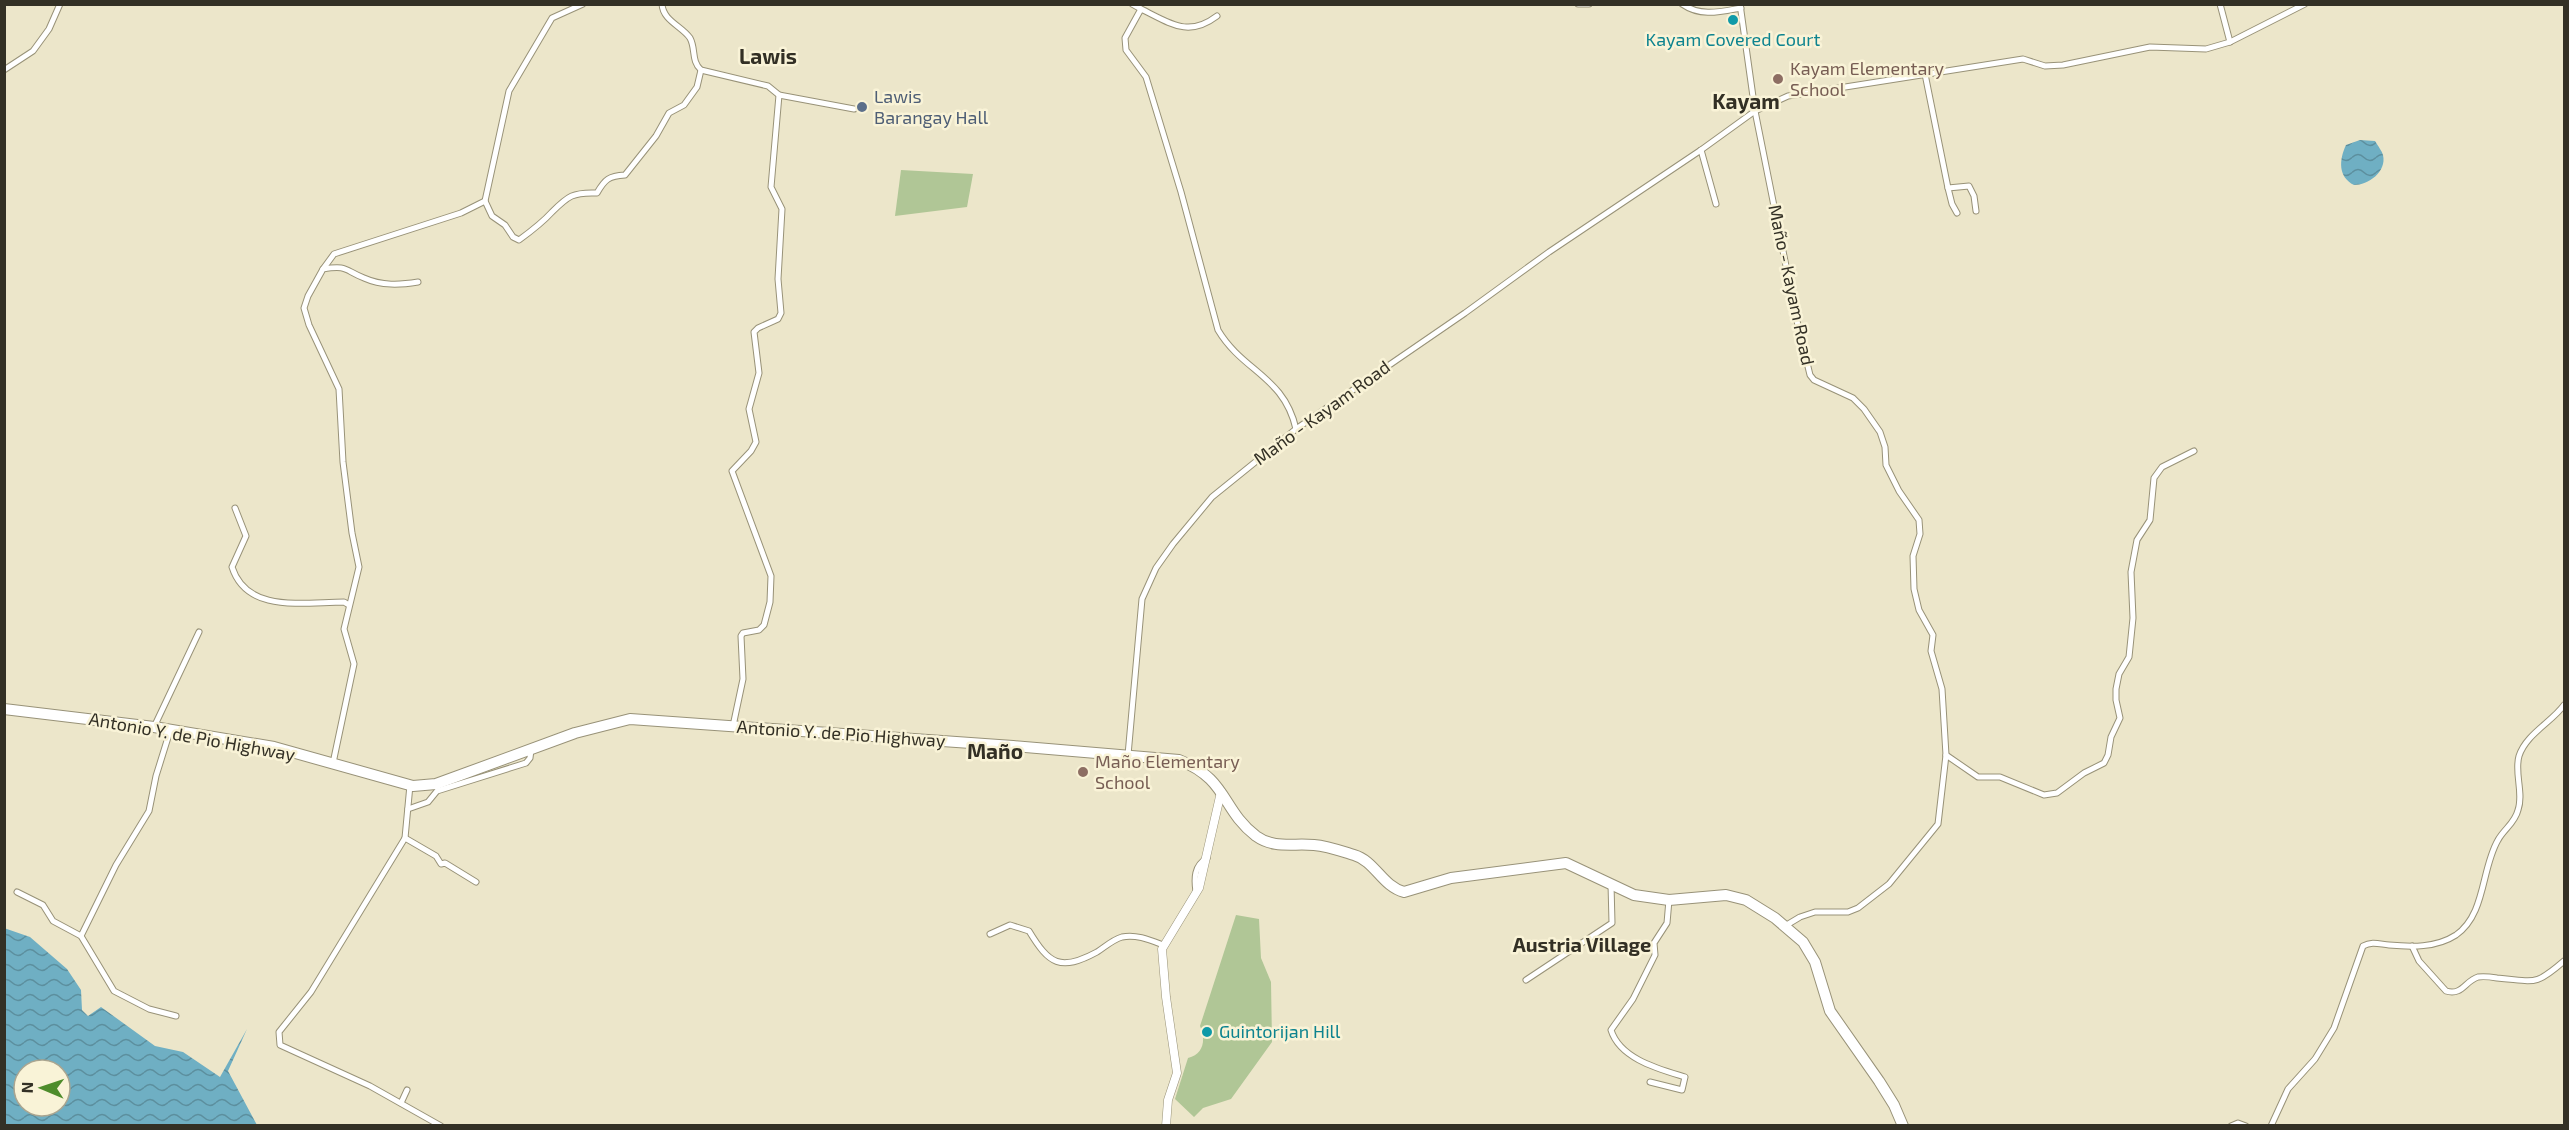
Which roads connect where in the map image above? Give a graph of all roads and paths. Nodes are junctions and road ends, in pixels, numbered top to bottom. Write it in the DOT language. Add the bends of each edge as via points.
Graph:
graph roads {
  1 [pos="60,4"];
  2 [pos="583,4"];
  3 [pos="654,4"];
  4 [pos="1132,4"];
  5 [pos="1578,4"];
  6 [pos="1589,4"];
  7 [pos="1682,4"];
  8 [pos="2220,4"];
  9 [pos="2305,4"];
  10 [pos="1740,6"];
  11 [pos="662,7"];
  12 [pos="1141,9"];
  13 [pos="1217,16"];
  14 [pos="2230,42"];
  15 [pos="4,70"];
  16 [pos="701,70"];
  17 [pos="1925,74"];
  18 [pos="779,95"];
  19 [pos="854,109"];
  20 [pos="1755,111"];
  21 [pos="1701,150"];
  22 [pos="1948,188"];
  23 [pos="485,201"];
  24 [pos="1716,204"];
  25 [pos="1976,212"];
  26 [pos="1957,213"];
  27 [pos="323,269"];
  28 [pos="418,282"];
  29 [pos="1296,429"];
  30 [pos="2194,451"];
  31 [pos="235,508"];
  32 [pos="349,605"];
  33 [pos="199,632"];
  34 [pos="2565,705"];
  35 [pos="4,709"];
  36 [pos="733,726"];
  37 [pos="154,727"];
  38 [pos="170,731"];
  39 [pos="531,750"];
  40 [pos="1128,755"];
  41 [pos="1947,755"];
  42 [pos="333,764"];
  43 [pos="410,785"];
  44 [pos="1222,791"];
  45 [pos="408,809"];
  46 [pos="405,838"];
  47 [pos="476,882"];
  48 [pos="1611,884"];
  49 [pos="17,892"];
  50 [pos="1669,900"];
  51 [pos="1785,926"];
  52 [pos="990,933"];
  53 [pos="81,936"];
  54 [pos="1163,945"];
  55 [pos="2412,946"];
  56 [pos="2565,961"];
  57 [pos="1526,980"];
  58 [pos="177,1016"];
  59 [pos="1650,1082"];
  60 [pos="407,1090"];
  61 [pos="401,1103"];
  62 [pos="441,1125"];
  63 [pos="1166,1125"];
  64 [pos="1903,1125"];
  65 [pos="2231,1125"];
  66 [pos="2246,1125"];
  67 [pos="2271,1125"];
  1 -- 15 [label="street" via="33,51"];
  2 -- 23 [label="street" via="552,18 509,91"];
  3 -- 11 [label="street"];
  4 -- 12 [label="street"];
  5 -- 6 [label="street"];
  7 -- 10 [label="street" via="1692,11 1709,14"];
  8 -- 14 [label="street"];
  9 -- 14 [label="street"];
  10 -- 20 [label="street, Maño - Kayam Road"];
  11 -- 16 [label="street" via="664,14 690,39 695,63"];
  12 -- 13 [label="street" via="1175,26 1188,28 1203,26"];
  12 -- 29 [label="street" via="1125,38 1126,50 1146,77 1218,330 1242,360 1281,392"];
  14 -- 17 [label="street" via="2206,49 2150,47 2063,65 2045,66 2023,59"];
  16 -- 18 [label="street" via="768,86"];
  16 -- 23 [label="street" via="697,87 684,105 669,113 625,175 610,176 597,193 572,195 519,240 492,216"];
  17 -- 20 [label="street" via="1788,96"];
  17 -- 22 [label="street"];
  18 -- 19 [label="street"];
  18 -- 36 [label="street" via="771,187 782,209 778,279 781,314 754,332 759,373 749,409 756,442 732,471 767,562 771,589 764,625 741,636 743,679"];
  20 -- 21 [label="street, Maño - Kayam Road"];
  20 -- 41 [label="street, Maño - Kayam Road" via="1810,375 1853,398 1864,409 1886,447 1886,465 1919,520 1920,534 1913,556 1914,589 1919,610 1933,635 1931,651 1942,689"];
  21 -- 24 [label="street"];
  21 -- 29 [label="street, Maño - Kayam Road"];
  22 -- 25 [label="street" via="1969,186"];
  22 -- 26 [label="street"];
  23 -- 27 [label="street" via="461,213 334,254"];
  27 -- 28 [label="street" via="344,267 365,279 389,284"];
  27 -- 32 [label="street" via="304,308 339,389 343,462 359,567"];
  29 -- 40 [label="street, Maño - Kayam Road" via="1205,505 1173,544 1146,589 1140,613"];
  30 -- 41 [label="street" via="2162,467 2154,478 2150,520 2137,540 2131,572 2133,618 2129,657 2116,689 2120,718 2104,763 2056,793 2044,795 2000,777 1978,777"];
  31 -- 32 [label="street" via="246,536 232,567 242,587 274,602"];
  32 -- 42 [label="street" via="344,629 354,664"];
  33 -- 37 [label="street"];
  34 -- 55 [label="street" via="2520,754 2519,809 2498,839 2472,915 2451,938"];
  35 -- 37 [label="highway, Antonio Y. de Pio Highway"];
  36 -- 39 [label="highway, Antonio Y. de Pio Highway" via="630,719 575,733"];
  36 -- 40 [label="highway, Antonio Y. de Pio Highway"];
  37 -- 38 [label="highway, Antonio Y. de Pio Highway"];
  38 -- 42 [label="highway, Antonio Y. de Pio Highway" via="274,747"];
  38 -- 53 [label="street" via="149,811 116,865"];
  39 -- 43 [label="highway, Antonio Y. de Pio Highway" via="436,784"];
  39 -- 45 [label="street" via="526,763 437,791 428,802"];
  40 -- 44 [label="highway, Antonio Y. de Pio Highway" via="1179,760 1198,768"];
  41 -- 51 [label="street, Maño - Kayam Road" via="1938,824 1889,884 1858,908 1848,912 1815,912"];
  42 -- 43 [label="highway, Antonio Y. de Pio Highway"];
  43 -- 45 [label="street"];
  44 -- 48 [label="highway, Antonio Y. de Pio Highway" via="1238,818 1265,842 1317,845 1353,854 1369,864 1388,885 1404,892 1451,878 1558,863 1580,868"];
  44 -- 54 [label="street" via="1196,893"];
  45 -- 46 [label="street"];
  46 -- 47 [label="street" via="441,864"];
  46 -- 61 [label="street" via="311,992 279,1032 278,1040 280,1045"];
  48 -- 50 [label="highway, Antonio Y. de Pio Highway" via="1634,895"];
  48 -- 57 [label="street" via="1612,923"];
  49 -- 53 [label="street" via="43,905 53,921"];
  50 -- 51 [label="highway, Antonio Y. de Pio Highway" via="1726,895 1746,900"];
  50 -- 59 [label="street" via="1667,923 1654,943 1655,955 1633,999 1611,1030 1617,1044 1627,1053 1685,1077 1682,1090"];
  51 -- 64 [label="highway, Antonio Y. de Pio Highway" via="1803,942 1815,962 1830,1011 1879,1081"];
  52 -- 54 [label="street" via="1010,926 1029,931 1042,952 1056,963 1072,962 1123,937 1142,937"];
  53 -- 58 [label="street" via="114,991 149,1009"];
  54 -- 63 [label="street" via="1177,1073 1168,1100"];
  55 -- 56 [label="street" via="2419,961 2452,993 2481,976 2535,982"];
  55 -- 67 [label="street" via="2363,946 2334,1028 2315,1059 2288,1089"];
  60 -- 61 [label="street"];
  61 -- 62 [label="street"];
  65 -- 66 [label="street"];
}
